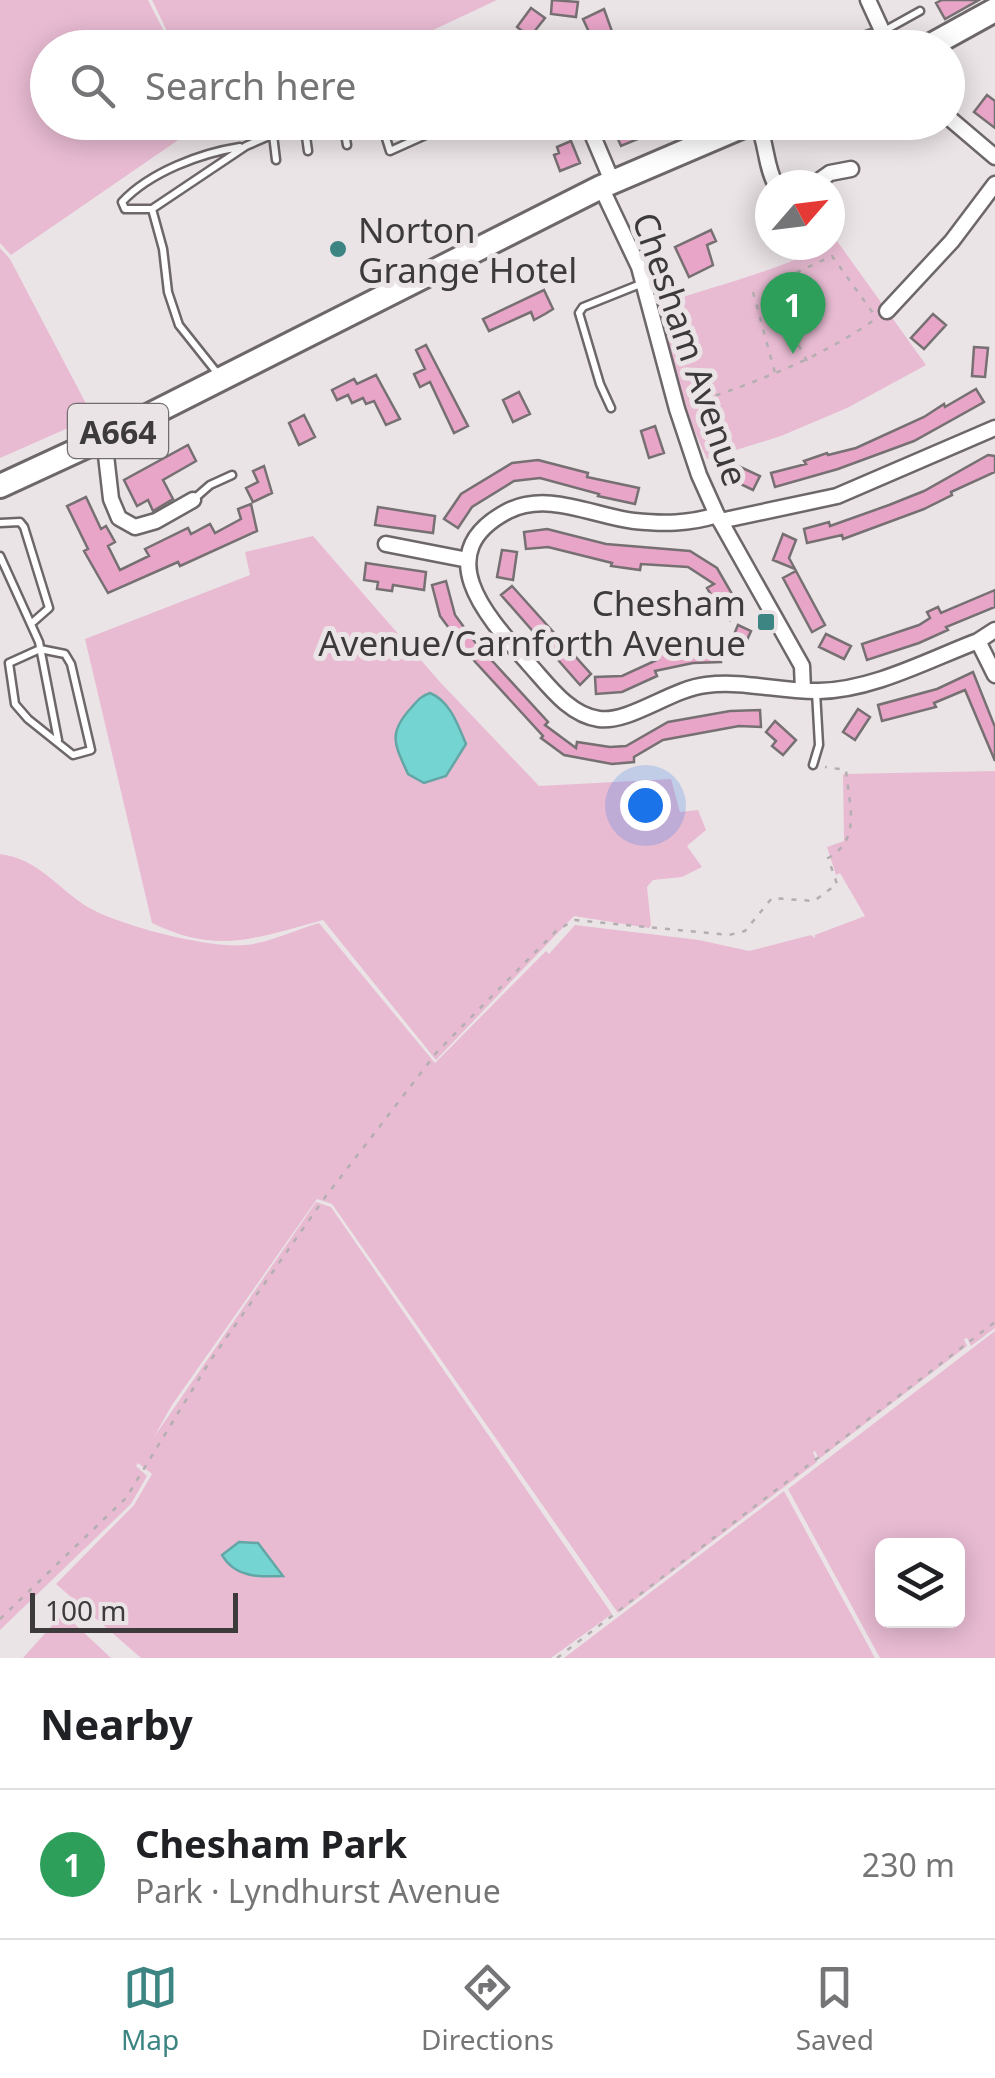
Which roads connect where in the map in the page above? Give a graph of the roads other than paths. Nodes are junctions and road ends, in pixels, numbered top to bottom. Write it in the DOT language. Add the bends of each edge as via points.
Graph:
graph roads {
  1 [pos="868,0"];
  2 [pos="995,10"];
  3 [pos="920,11"];
  4 [pos="883,30"];
  5 [pos="885,30"];
  6 [pos="959,30"];
  7 [pos="965,129"];
  8 [pos="260,140"];
  9 [pos="273,140"];
  10 [pos="306,140"];
  11 [pos="346,140"];
  12 [pos="386,140"];
  13 [pos="416,140"];
  14 [pos="593,140"];
  15 [pos="712,140"];
  16 [pos="766,140"];
  17 [pos="347,145"];
  18 [pos="246,146"];
  19 [pos="992,148"];
  20 [pos="308,152"];
  21 [pos="276,160"];
  22 [pos="850,169"];
  23 [pos="770,170"];
  24 [pos="844,170"];
  25 [pos="606,184"];
  26 [pos="995,184"];
  27 [pos="152,209"];
  28 [pos="644,282"];
  29 [pos="888,311"];
  30 [pos="228,376"];
  31 [pos="611,408"];
  32 [pos="995,428"];
  33 [pos="104,438"];
  34 [pos="232,475"];
  35 [pos="0,486"];
  36 [pos="193,500"];
  37 [pos="718,518"];
  38 [pos="0,523"];
  39 [pos="386,544"];
  40 [pos="0,556"];
  41 [pos="468,560"];
  42 [pos="32,623"];
  43 [pos="995,630"];
  44 [pos="978,641"];
  45 [pos="40,649"];
  46 [pos="995,676"];
  47 [pos="809,691"];
  48 [pos="58,741"];
  49 [pos="814,765"];
  1 -- 4 [label="street"];
  2 -- 6 [label="main road"];
  3 -- 5 [label="lane"];
  7 -- 19 [label="street"];
  8 -- 18 [label="lane"];
  9 -- 21 [label="lane"];
  10 -- 20 [label="lane"];
  11 -- 17 [label="lane"];
  12 -- 13 [label="lane" via="390,152"];
  14 -- 25 [label="street, Chesham Avenue"];
  15 -- 25 [label="main road, A664"];
  16 -- 23 [label="street"];
  18 -- 27 [label="lane"];
  18 -- 27 [label="lane" via="205,152 122,202 125,209"];
  22 -- 24 [label="street"];
  25 -- 28 [label="street, Chesham Avenue"];
  25 -- 30 [label="main road, A664"];
  26 -- 29 [label="street"];
  27 -- 30 [label="lane" via="179,325"];
  28 -- 31 [label="lane" via="579,314"];
  28 -- 37 [label="street, Chesham Avenue" via="677,409"];
  30 -- 33 [label="main road, A664"];
  32 -- 37 [label="street" via="837,496"];
  33 -- 35 [label="main road, A664"];
  33 -- 36 [label="street" via="119,518 135,527"];
  34 -- 36 [label="lane"];
  37 -- 41 [label="street" via="649,522 544,502 526,505 481,530"];
  37 -- 47 [label="street, Chesham Avenue" via="802,666"];
  38 -- 42 [label="lane" via="24,527 49,608"];
  39 -- 41 [label="street"];
  40 -- 42 [label="lane"];
  41 -- 47 [label="street" via="476,601 548,685 585,715 614,720 704,685"];
  42 -- 45 [label="lane"];
  43 -- 44 [label="street"];
  44 -- 46 [label="street"];
  44 -- 47 [label="street" via="851,689"];
  45 -- 48 [label="lane"];
  45 -- 48 [label="lane" via="9,663 15,704"];
  45 -- 48 [label="lane" via="65,654 71,664 91,750 72,755"];
  47 -- 49 [label="lane" via="820,745"];
}
